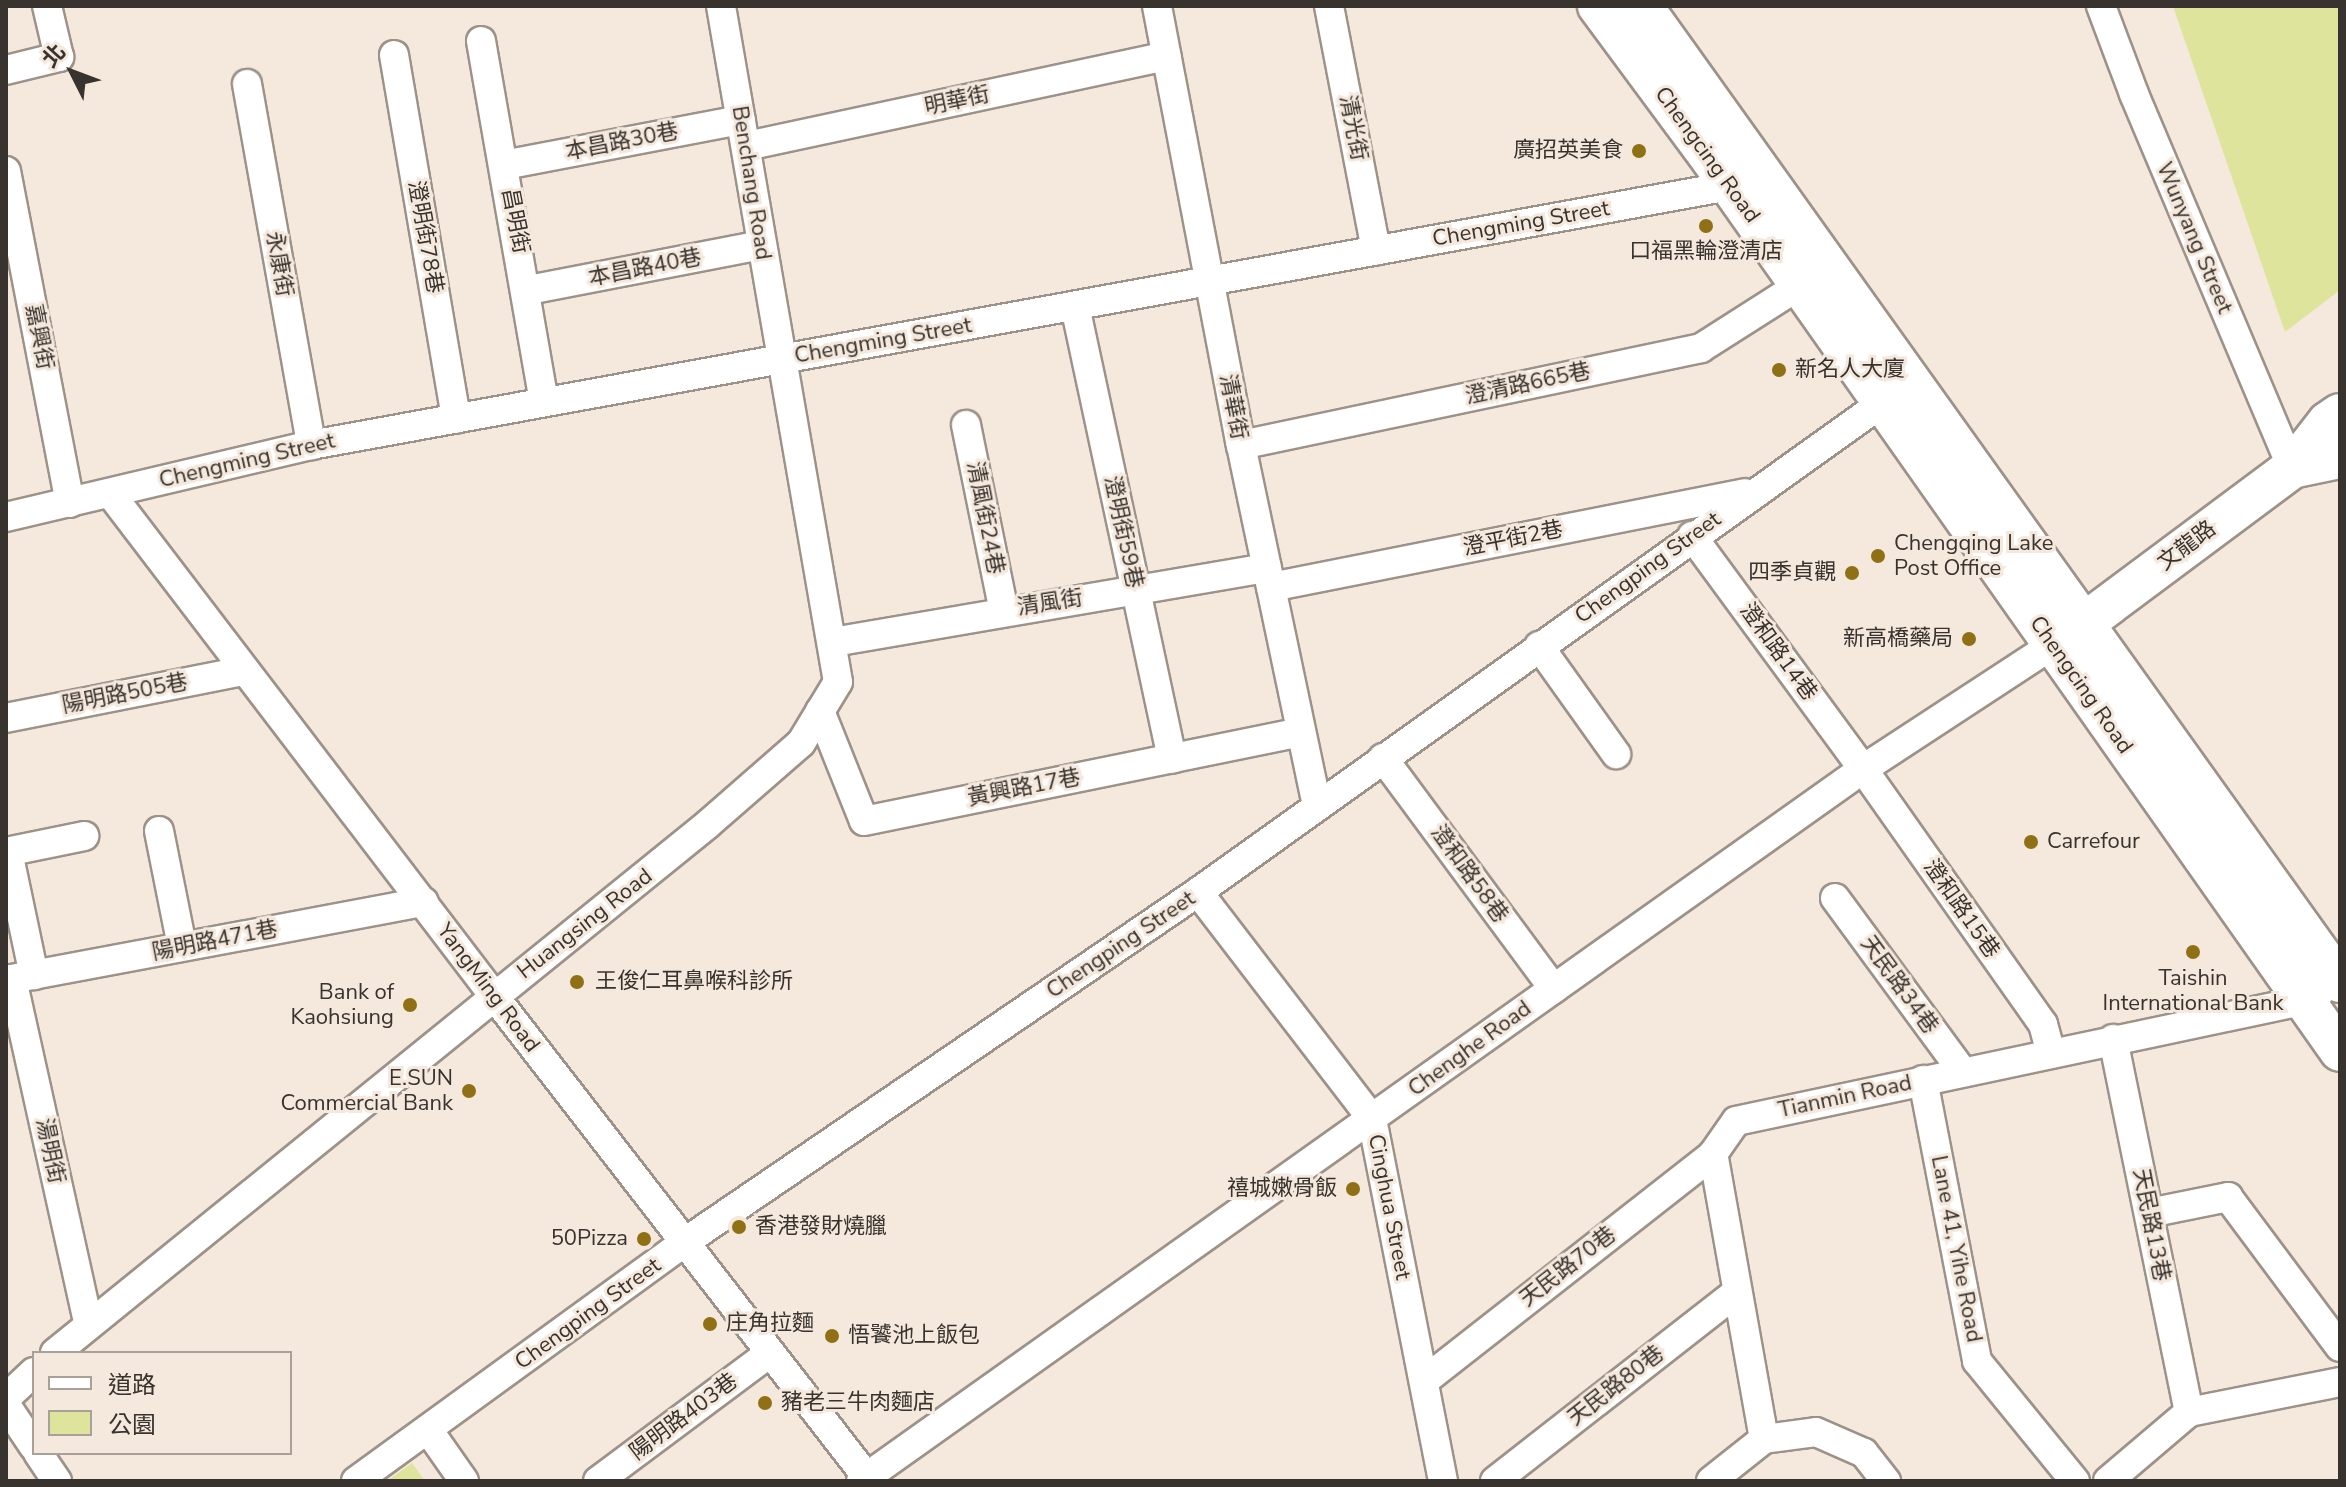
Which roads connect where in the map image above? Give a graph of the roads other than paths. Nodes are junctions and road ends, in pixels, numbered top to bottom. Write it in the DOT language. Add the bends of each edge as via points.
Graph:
graph roads {
  1 [pos="47,6"];
  2 [pos="721,6"];
  3 [pos="1157,6"];
  4 [pos="1329,6"];
  5 [pos="1598,6"];
  6 [pos="1642,6"];
  7 [pos="2101,6"];
  8 [pos="481,41"];
  9 [pos="394,55"];
  10 [pos="1166,56"];
  11 [pos="6,70"];
  12 [pos="247,84"];
  13 [pos="744,133"];
  14 [pos="504,165"];
  15 [pos="6,171"];
  16 [pos="1747,183"];
  17 [pos="762,245"];
  18 [pos="1376,251"];
  19 [pos="1209,281"];
  20 [pos="1800,285"];
  21 [pos="528,290"];
  22 [pos="1075,306"];
  23 [pos="780,359"];
  24 [pos="544,402"];
  25 [pos="1882,403"];
  26 [pos="2340,414"];
  27 [pos="456,419"];
  28 [pos="966,425"];
  29 [pos="311,445"];
  30 [pos="1241,445"];
  31 [pos="2340,458"];
  32 [pos="2292,468"];
  33 [pos="1755,491"];
  34 [pos="110,493"];
  35 [pos="70,503"];
  36 [pos="6,517"];
  37 [pos="1692,536"];
  38 [pos="1269,577"];
  39 [pos="1136,589"];
  40 [pos="1004,611"];
  41 [pos="2068,635"];
  42 [pos="833,642"];
  43 [pos="1539,646"];
  44 [pos="244,671"];
  45 [pos="820,711"];
  46 [pos="6,718"];
  47 [pos="1301,732"];
  48 [pos="1616,754"];
  49 [pos="1383,758"];
  50 [pos="1172,759"];
  51 [pos="1863,769"];
  52 [pos="1317,806"];
  53 [pos="159,831"];
  54 [pos="84,836"];
  55 [pos="7,852"];
  56 [pos="1198,892"];
  57 [pos="1835,898"];
  58 [pos="424,902"];
  59 [pos="182,946"];
  60 [pos="17,978"];
  61 [pos="2329,988"];
  62 [pos="1554,989"];
  63 [pos="494,996"];
  64 [pos="2113,1039"];
  65 [pos="2340,1051"];
  66 [pos="2051,1053"];
  67 [pos="1963,1072"];
  68 [pos="1923,1080"];
  69 [pos="1372,1119"];
  70 [pos="1713,1154"];
  71 [pos="2149,1213"];
  72 [pos="685,1242"];
  73 [pos="1737,1292"];
  74 [pos="88,1323"];
  75 [pos="2340,1347"];
  76 [pos="57,1351"];
  77 [pos="770,1353"];
  78 [pos="32,1374"];
  79 [pos="1424,1381"];
  80 [pos="2340,1382"];
  81 [pos="6,1398"];
  82 [pos="6,1405"];
  83 [pos="2189,1412"];
  84 [pos="429,1431"];
  85 [pos="1764,1439"];
  86 [pos="32,1444"];
  87 [pos="39,1455"];
  88 [pos="866,1480"];
  89 [pos="57,1481"];
  90 [pos="356,1481"];
  91 [pos="464,1481"];
  92 [pos="598,1481"];
  93 [pos="1443,1481"];
  94 [pos="1495,1481"];
  95 [pos="1711,1481"];
  96 [pos="1886,1481"];
  97 [pos="2075,1481"];
  98 [pos="2108,1481"];
  1 -- 11 [label="street" via="59,57"];
  2 -- 13 [label="street, Benchang Road"];
  3 -- 10 [label="street, 清華街"];
  4 -- 18 [label="street, 清光街"];
  5 -- 16 [label="main road, Chengcing Road"];
  6 -- 16 [label="main road, Chengcing Road"];
  7 -- 32 [label="street, Wunyang Street"];
  8 -- 14 [label="street, 昌明街"];
  9 -- 27 [label="street, 澄明街78巷"];
  10 -- 13 [label="street, 明華街"];
  10 -- 19 [label="street, 清華街"];
  12 -- 29 [label="street, 永康街"];
  13 -- 14 [label="street, 本昌路30巷"];
  13 -- 17 [label="street, Benchang Road"];
  14 -- 21 [label="street, 昌明街"];
  15 -- 35 [label="street, 嘉興街"];
  16 -- 18 [label="street, Chengming Street"];
  16 -- 20 [label="main road, Chengcing Road"];
  16 -- 41 [label="main road, Chengcing Road"];
  17 -- 21 [label="street, 本昌路40巷"];
  17 -- 23 [label="street, Benchang Road"];
  18 -- 19 [label="street, Chengming Street"];
  19 -- 22 [label="street, Chengming Street"];
  19 -- 30 [label="street, 清華街"];
  20 -- 25 [label="main road, Chengcing Road"];
  20 -- 30 [label="street, 澄清路665巷" via="1701,348"];
  21 -- 24 [label="street, 昌明街"];
  22 -- 23 [label="street, Chengming Street"];
  22 -- 39 [label="street, 澄明街59巷"];
  23 -- 24 [label="street, Chengming Street"];
  23 -- 42 [label="street, Huangsing Road"];
  24 -- 27 [label="street, Chengming Street"];
  25 -- 33 [label="street, Chengping Street"];
  25 -- 41 [label="main road, Chengcing Road"];
  26 -- 32 [label="main road"];
  27 -- 29 [label="street, Chengming Street"];
  28 -- 40 [label="street, 清風街24巷"];
  29 -- 34 [label="street, Chengming Street"];
  30 -- 38 [label="street, 清華街"];
  31 -- 32 [label="main road"];
  32 -- 41 [label="main road, 文龍路"];
  33 -- 37 [label="street, Chengping Street"];
  33 -- 38 [label="street, 澄平街2巷"];
  34 -- 35 [label="street, Chengming Street"];
  34 -- 44 [label="street, YangMing Road"];
  35 -- 36 [label="street, Chengming Street"];
  37 -- 43 [label="street, Chengping Street"];
  37 -- 51 [label="street, 澄和路14巷"];
  38 -- 39 [label="street, 清風街"];
  38 -- 47 [label="street, 清華街"];
  39 -- 40 [label="street, 清風街"];
  39 -- 50 [label="street, 澄明街59巷"];
  40 -- 42 [label="street, 清風街"];
  41 -- 51 [label="street, Chenghe Road"];
  41 -- 61 [label="main road, Chengcing Road"];
  42 -- 45 [label="street, Huangsing Road" via="838,682"];
  43 -- 48 [label="street"];
  43 -- 49 [label="street, Chengping Street"];
  44 -- 46 [label="street, 陽明路505巷"];
  44 -- 58 [label="street, YangMing Road"];
  45 -- 50 [label="street, 黃興路17巷" via="864,821"];
  45 -- 63 [label="street, Huangsing Road" via="801,743 615,903"];
  47 -- 50 [label="street, 黃興路17巷"];
  47 -- 52 [label="street, 清華街"];
  49 -- 52 [label="street, Chengping Street"];
  49 -- 62 [label="street, 澄和路58巷"];
  51 -- 62 [label="street, Chenghe Road"];
  51 -- 66 [label="street, 澄和路15巷" via="2043,1024"];
  52 -- 56 [label="street, Chengping Street"];
  53 -- 59 [label="street"];
  54 -- 55 [label="street"];
  55 -- 60 [label="street, 湯明街"];
  56 -- 69 [label="street, Cinghua Street"];
  56 -- 72 [label="street, Chengping Street"];
  57 -- 67 [label="street, 天民路34巷"];
  58 -- 59 [label="street, 陽明路471巷"];
  58 -- 63 [label="street, YangMing Road"];
  59 -- 60 [label="street, 陽明路471巷"];
  60 -- 74 [label="street, 湯明街"];
  61 -- 64 [label="street, Tianmin Road"];
  61 -- 65 [label="main road, Chengcing Road"];
  62 -- 69 [label="street, Chenghe Road"];
  63 -- 72 [label="street, YangMing Road"];
  63 -- 74 [label="street, Huangsing Road"];
  64 -- 66 [label="street, Tianmin Road"];
  64 -- 71 [label="street, 天民路13巷"];
  66 -- 67 [label="street, Tianmin Road"];
  67 -- 68 [label="street, Tianmin Road"];
  68 -- 70 [label="street, Tianmin Road" via="1736,1121"];
  68 -- 97 [label="street, Lane 41, Yihe Road" via="1977,1361"];
  69 -- 79 [label="street, Cinghua Street"];
  69 -- 88 [label="street, Chenghe Road"];
  70 -- 73 [label="street"];
  70 -- 79 [label="street, 天民路70巷"];
  71 -- 75 [label="street" via="2228,1197"];
  71 -- 83 [label="street, 天民路13巷"];
  72 -- 77 [label="street, YangMing Road"];
  72 -- 84 [label="street, Chengping Street"];
  73 -- 85 [label="street"];
  73 -- 94 [label="street, 天民路80巷"];
  74 -- 76 [label="street, Huangsing Road"];
  77 -- 88 [label="street, YangMing Road"];
  77 -- 92 [label="street, 陽明路403巷"];
  78 -- 81 [label="street"];
  79 -- 93 [label="street, Cinghua Street"];
  80 -- 83 [label="street"];
  82 -- 86 [label="street"];
  83 -- 98 [label="street"];
  84 -- 90 [label="street, Chengping Street"];
  84 -- 91 [label="street"];
  85 -- 95 [label="street"];
  85 -- 96 [label="street" via="1816,1432 1864,1453"];
  87 -- 89 [label="street"];
}
